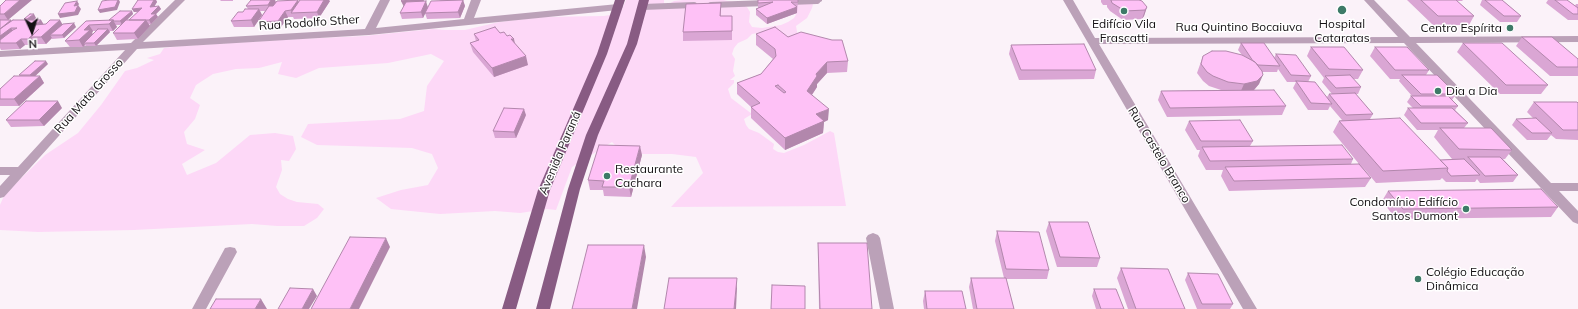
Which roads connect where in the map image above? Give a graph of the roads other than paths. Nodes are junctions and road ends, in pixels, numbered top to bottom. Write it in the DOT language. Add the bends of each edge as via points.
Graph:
graph roads {
  1 [pos="180,0"];
  2 [pos="385,0"];
  3 [pos="476,0"];
  4 [pos="1068,0"];
  5 [pos="1369,0"];
  6 [pos="817,1"];
  7 [pos="786,2"];
  8 [pos="770,3"];
  9 [pos="619,4"];
  10 [pos="643,4"];
  11 [pos="698,5"];
  12 [pos="706,5"];
  13 [pos="468,23"];
  14 [pos="369,32"];
  15 [pos="1578,39"];
  16 [pos="1406,40"];
  17 [pos="1092,41"];
  18 [pos="133,46"];
  19 [pos="0,54"];
  20 [pos="0,171"];
  21 [pos="21,171"];
  22 [pos="1548,187"];
  23 [pos="1578,187"];
  24 [pos="0,194"];
  25 [pos="1578,219"];
  26 [pos="873,238"];
  27 [pos="230,252"];
  28 [pos="199,309"];
  29 [pos="509,309"];
  30 [pos="543,309"];
  31 [pos="887,309"];
  32 [pos="1250,309"];
  1 -- 18 [label="street, Rua Mato Grosso"];
  2 -- 14 [label="street"];
  3 -- 13 [label="street"];
  4 -- 17 [label="street, Rua Castelo Branco"];
  5 -- 16 [label="street"];
  6 -- 7 [label="lane"];
  8 -- 12 [label="lane"];
  9 -- 13 [label="street, Rua Rodolfo Sther"];
  9 -- 29 [label="main road, Avenida Paraná" via="602,54 544,190"];
  10 -- 11 [label="lane"];
  10 -- 30 [label="main road, Avenida Paraná" via="632,44 592,134 576,182"];
  13 -- 14 [label="street, Rua Rodolfo Sther"];
  14 -- 18 [label="street, Rua Rodolfo Sther"];
  15 -- 16 [label="street, Rua Quintino Bocaiuva"];
  16 -- 17 [label="street, Rua Quintino Bocaiuva"];
  16 -- 22 [label="street"];
  17 -- 32 [label="street, Rua Castelo Branco"];
  18 -- 19 [label="street, Rua Rodolfo Sther"];
  18 -- 21 [label="street, Rua Mato Grosso"];
  20 -- 21 [label="street"];
  21 -- 24 [label="street, Rua Mato Grosso"];
  22 -- 23 [label="street"];
  22 -- 25 [label="street"];
  26 -- 31 [label="street"];
  27 -- 28 [label="street"];
}
